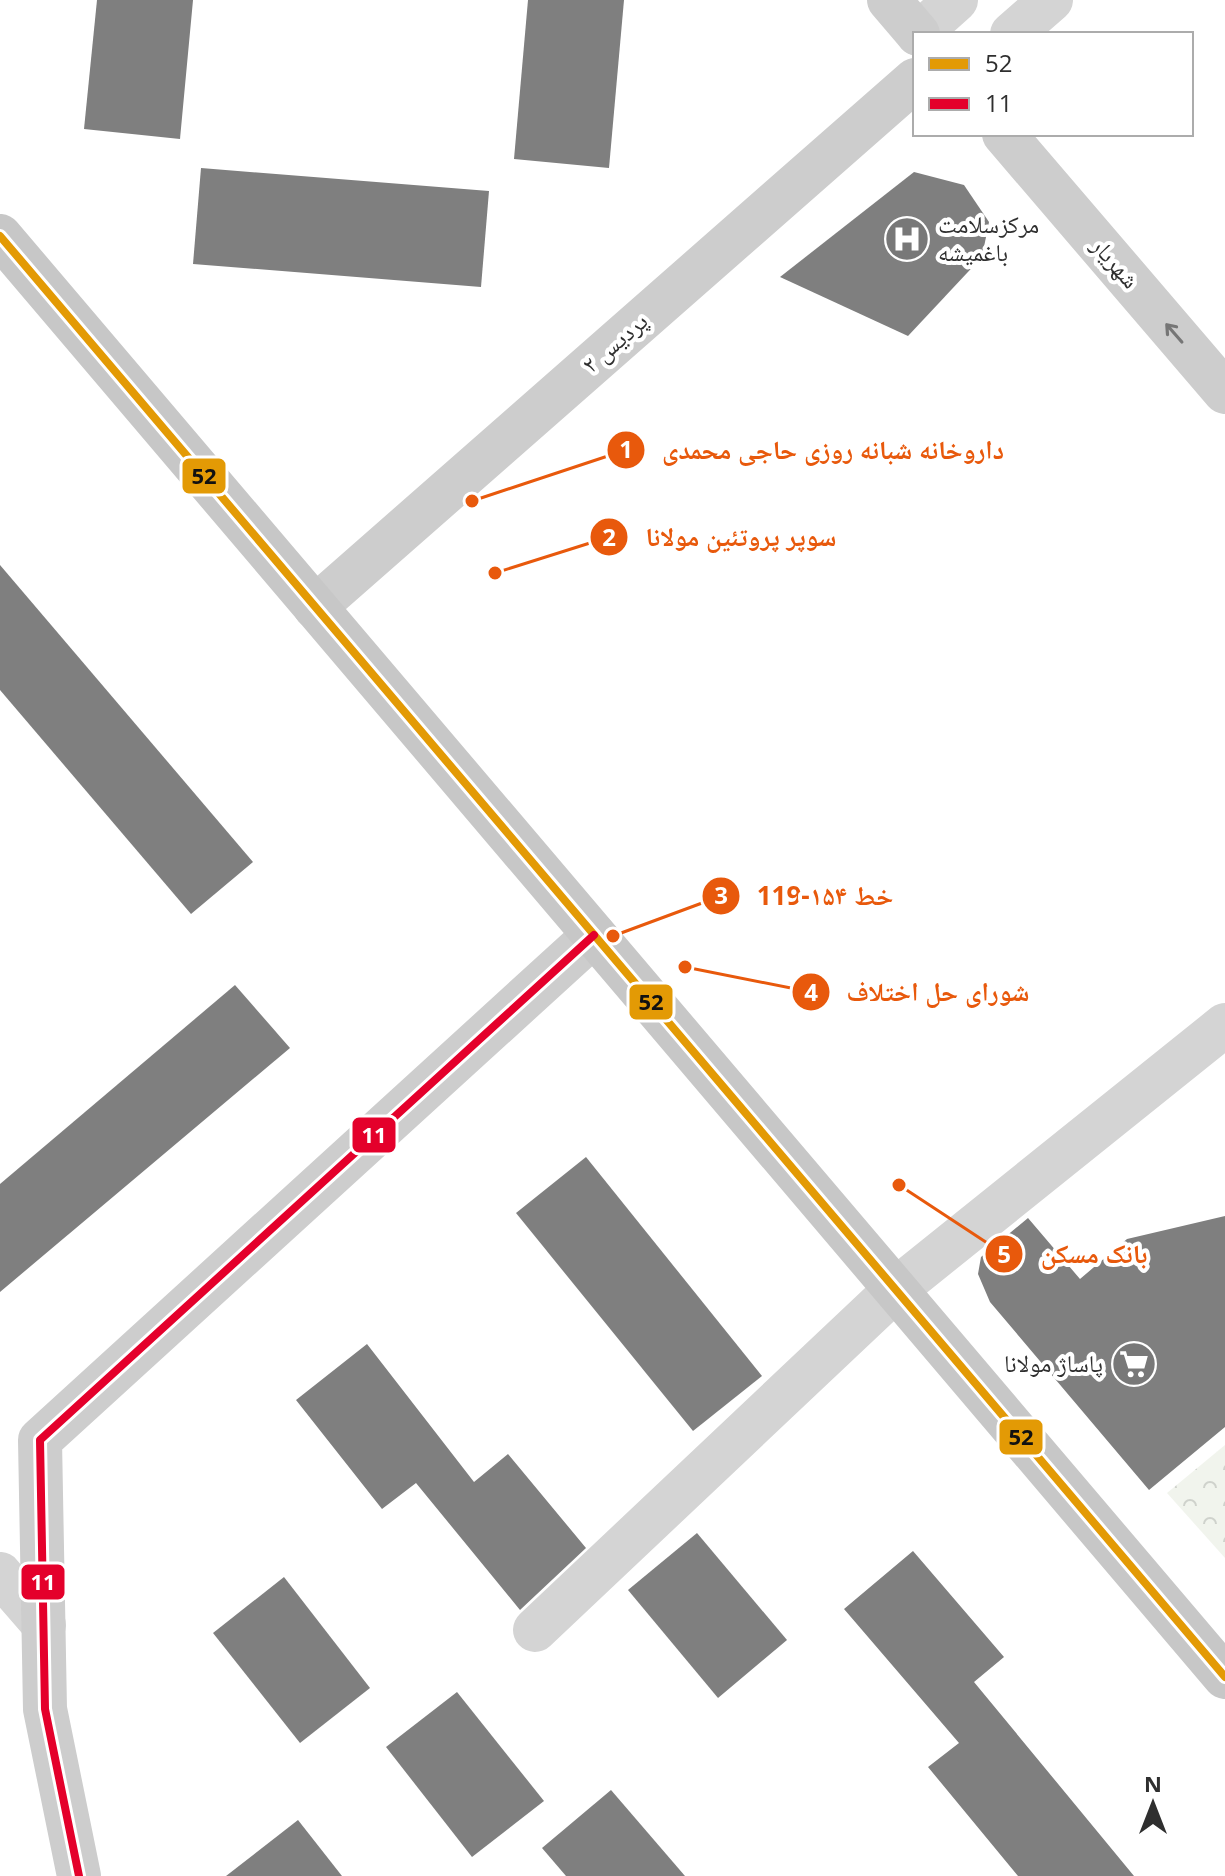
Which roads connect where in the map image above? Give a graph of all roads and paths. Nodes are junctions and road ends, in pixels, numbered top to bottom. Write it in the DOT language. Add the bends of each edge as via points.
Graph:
graph roads {
  1 [pos="889,0"];
  2 [pos="956,0"];
  3 [pos="1051,0"];
  4 [pos="916,32"];
  5 [pos="920,32"];
  6 [pos="1014,32"];
  7 [pos="913,82"];
  8 [pos="1006,136"];
  9 [pos="0,236"];
  10 [pos="1222,384"];
  11 [pos="315,607"];
  12 [pos="594,935"];
  13 [pos="1225,1025"];
  14 [pos="895,1290"];
  15 [pos="0,1574"];
  16 [pos="44,1625"];
  17 [pos="535,1630"];
  18 [pos="1225,1677"];
  19 [pos="79,1876"];
  1 -- 4 [label="street"];
  2 -- 5 [label="street"];
  3 -- 6 [label="street"];
  7 -- 11 [label="street, پردیس ۲"];
  10 -- 8 [label="street, شهریار, one-way"];
  9 -- 11 [label="main road"];
  11 -- 12 [label="main road"];
  12 -- 14 [label="main road"];
  12 -- 16 [label="street" via="40,1440"];
  13 -- 14 [label="street"];
  14 -- 17 [label="street"];
  14 -- 18 [label="main road"];
  15 -- 16 [label="street"];
  16 -- 19 [label="street" via="45,1709"];
}
